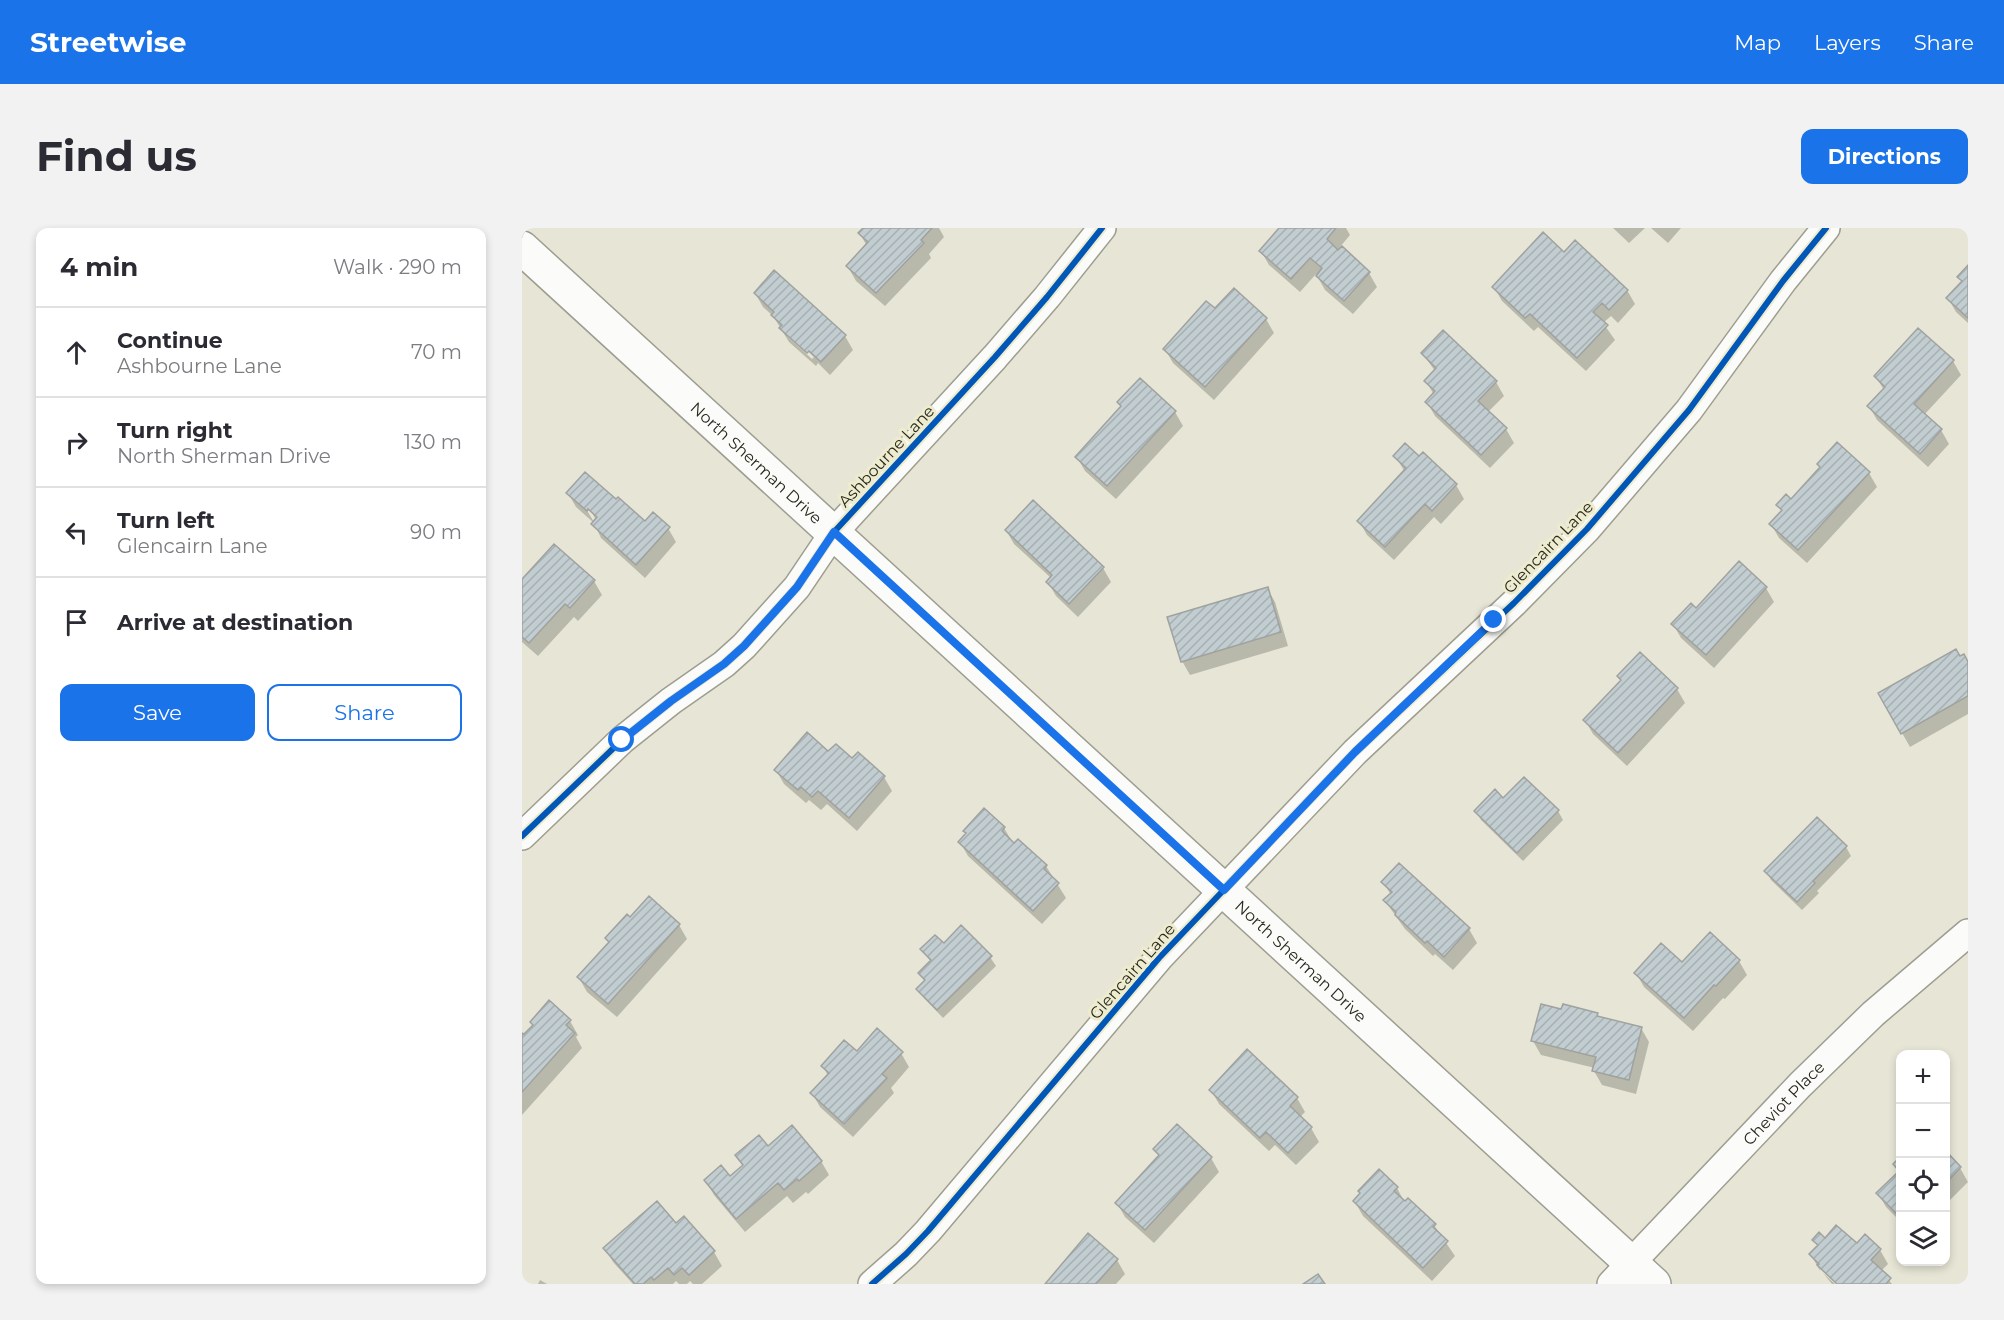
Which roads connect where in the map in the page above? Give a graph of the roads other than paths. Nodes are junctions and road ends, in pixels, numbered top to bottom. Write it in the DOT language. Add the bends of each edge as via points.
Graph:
graph roads {
  1 [pos="1102,228"];
  2 [pos="1826,228"];
  3 [pos="522,248"];
  4 [pos="834,532"];
  5 [pos="522,836"];
  6 [pos="1224,890"];
  7 [pos="1968,933"];
  8 [pos="1632,1277"];
  9 [pos="872,1284"];
  1 -- 4 [label="street, Ashbourne Lane" via="995,357"];
  2 -- 6 [label="street, Glencairn Lane" via="1684,417 1587,529 1355,752"];
  3 -- 4 [label="main road, North Sherman Drive"];
  4 -- 5 [label="street, Ashbourne Lane" via="797,587 744,646 622,740"];
  4 -- 6 [label="main road, North Sherman Drive"];
  6 -- 8 [label="main road, North Sherman Drive"];
  6 -- 9 [label="street, Glencairn Lane" via="1159,958 928,1231"];
  7 -- 8 [label="street, Cheviot Place" via="1873,1014 1800,1085"];
}
